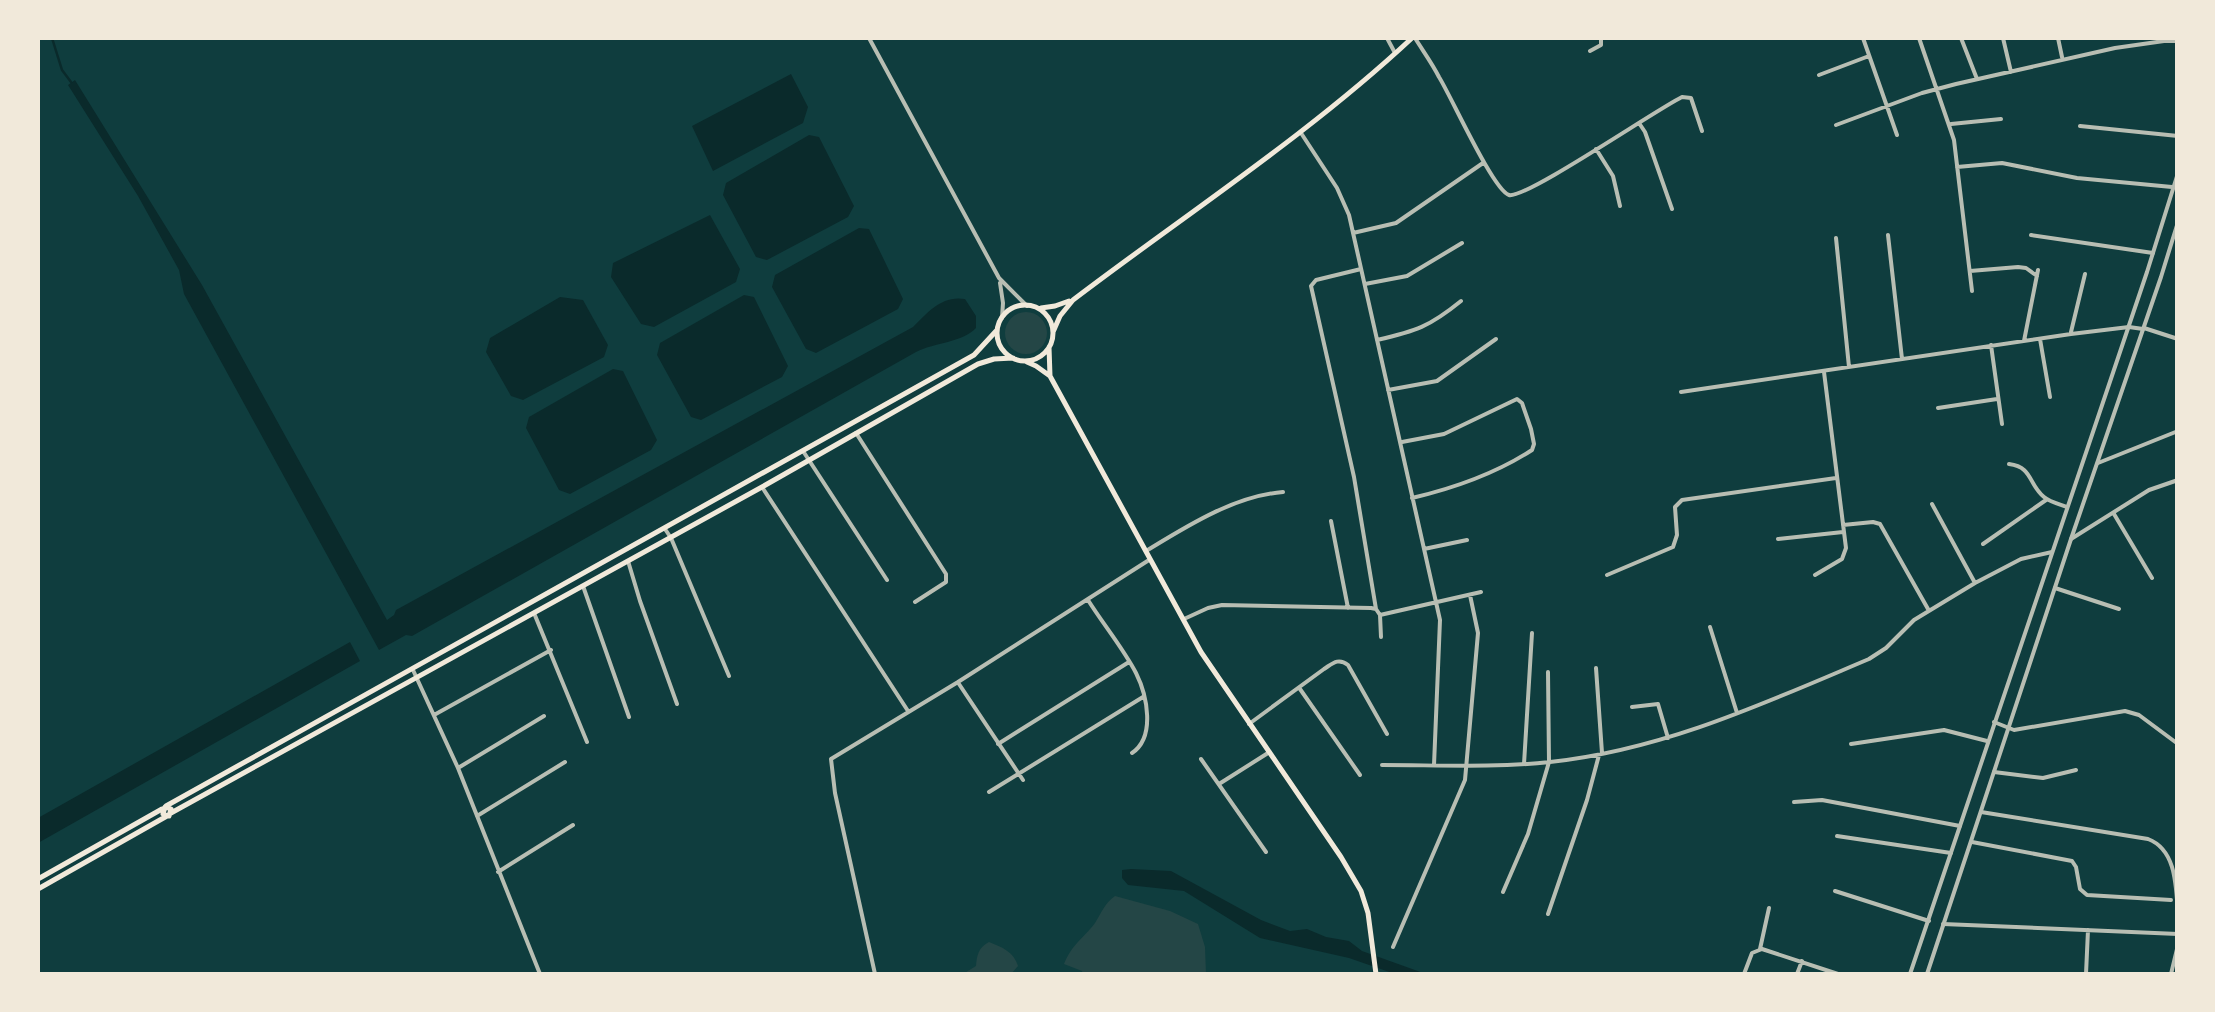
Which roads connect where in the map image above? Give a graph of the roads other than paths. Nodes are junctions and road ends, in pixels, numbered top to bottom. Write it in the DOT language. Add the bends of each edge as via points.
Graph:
graph roads {
  1 [pos="869,38"];
  2 [pos="1387,38"];
  3 [pos="1413,38"];
  4 [pos="1601,38"];
  5 [pos="1862,38"];
  6 [pos="1919,38"];
  7 [pos="1961,38"];
  8 [pos="2003,38"];
  9 [pos="2058,38"];
  10 [pos="2113,38"];
  11 [pos="2164,39"];
  12 [pos="2178,42"];
  13 [pos="2116,48"];
  14 [pos="1590,52"];
  15 [pos="1395,53"];
  16 [pos="1869,56"];
  17 [pos="2063,59"];
  18 [pos="2011,72"];
  19 [pos="1819,76"];
  20 [pos="1977,79"];
  21 [pos="1938,89"];
  22 [pos="1886,106"];
  23 [pos="2001,120"];
  24 [pos="1639,123"];
  25 [pos="1950,124"];
  26 [pos="1836,125"];
  27 [pos="2080,126"];
  28 [pos="1300,130"];
  29 [pos="1702,131"];
  30 [pos="1897,135"];
  31 [pos="2178,136"];
  32 [pos="1596,149"];
  33 [pos="1485,162"];
  34 [pos="1957,167"];
  35 [pos="2178,173"];
  36 [pos="2172,187"];
  37 [pos="1620,206"];
  38 [pos="1672,210"];
  39 [pos="2178,222"];
  40 [pos="1353,234"];
  41 [pos="1888,235"];
  42 [pos="2032,235"];
  43 [pos="1836,238"];
  44 [pos="1462,243"];
  45 [pos="2153,253"];
  46 [pos="1361,269"];
  47 [pos="1970,270"];
  48 [pos="2084,274"];
  49 [pos="999,278"];
  50 [pos="1365,284"];
  51 [pos="1972,292"];
  52 [pos="1073,300"];
  53 [pos="1460,301"];
  54 [pos="1027,306"];
  55 [pos="1038,308"];
  56 [pos="1002,318"];
  57 [pos="2128,327"];
  58 [pos="2144,328"];
  59 [pos="997,330"];
  60 [pos="1053,332"];
  61 [pos="2071,334"];
  62 [pos="1496,339"];
  63 [pos="2040,339"];
  64 [pos="2178,339"];
  65 [pos="1377,340"];
  66 [pos="2024,341"];
  67 [pos="1991,346"];
  68 [pos="1049,347"];
  69 [pos="1017,359"];
  70 [pos="1902,359"];
  71 [pos="1849,367"];
  72 [pos="1824,371"];
  73 [pos="1050,376"];
  74 [pos="1388,390"];
  75 [pos="1681,392"];
  76 [pos="2050,397"];
  77 [pos="1997,399"];
  78 [pos="1938,408"];
  79 [pos="2002,424"];
  80 [pos="2178,430"];
  81 [pos="856,433"];
  82 [pos="1400,442"];
  83 [pos="803,451"];
  84 [pos="809,460"];
  85 [pos="2098,463"];
  86 [pos="2009,464"];
  87 [pos="1836,478"];
  88 [pos="2178,480"];
  89 [pos="762,488"];
  90 [pos="1283,492"];
  91 [pos="1412,498"];
  92 [pos="2070,498"];
  93 [pos="2046,500"];
  94 [pos="2084,502"];
  95 [pos="1932,504"];
  96 [pos="2067,507"];
  97 [pos="2113,513"];
  98 [pos="1331,521"];
  99 [pos="664,528"];
  100 [pos="1843,528"];
  101 [pos="670,538"];
  102 [pos="2071,538"];
  103 [pos="1778,539"];
  104 [pos="1468,540"];
  105 [pos="1983,544"];
  106 [pos="1424,549"];
  107 [pos="1144,552"];
  108 [pos="2052,552"];
  109 [pos="1149,560"];
  110 [pos="628,561"];
  111 [pos="1607,575"];
  112 [pos="1815,575"];
  113 [pos="2152,578"];
  114 [pos="887,580"];
  115 [pos="1976,583"];
  116 [pos="583,586"];
  117 [pos="2055,588"];
  118 [pos="1482,592"];
  119 [pos="1470,595"];
  120 [pos="1088,600"];
  121 [pos="915,602"];
  122 [pos="1435,602"];
  123 [pos="1348,608"];
  124 [pos="1376,608"];
  125 [pos="2119,608"];
  126 [pos="1929,611"];
  127 [pos="534,613"];
  128 [pos="1380,615"];
  129 [pos="1182,619"];
  130 [pos="1710,627"];
  131 [pos="1532,633"];
  132 [pos="1381,637"];
  133 [pos="551,650"];
  134 [pos="1129,662"];
  135 [pos="412,668"];
  136 [pos="1596,668"];
  137 [pos="1548,672"];
  138 [pos="728,676"];
  139 [pos="418,677"];
  140 [pos="958,682"];
  141 [pos="1300,689"];
  142 [pos="1143,697"];
  143 [pos="678,704"];
  144 [pos="1632,707"];
  145 [pos="908,712"];
  146 [pos="434,714"];
  147 [pos="1737,714"];
  148 [pos="544,716"];
  149 [pos="629,717"];
  150 [pos="1994,722"];
  151 [pos="1249,724"];
  152 [pos="2008,728"];
  153 [pos="1386,734"];
  154 [pos="1668,738"];
  155 [pos="587,742"];
  156 [pos="1987,742"];
  157 [pos="998,744"];
  158 [pos="1851,744"];
  159 [pos="2178,744"];
  160 [pos="1132,752"];
  161 [pos="1268,753"];
  162 [pos="1601,754"];
  163 [pos="1201,759"];
  164 [pos="564,762"];
  165 [pos="1550,762"];
  166 [pos="1382,764"];
  167 [pos="1434,764"];
  168 [pos="1467,764"];
  169 [pos="1524,764"];
  170 [pos="458,768"];
  171 [pos="2076,770"];
  172 [pos="1994,772"];
  173 [pos="1018,773"];
  174 [pos="1360,775"];
  175 [pos="1023,780"];
  176 [pos="1219,784"];
  177 [pos="989,792"];
  178 [pos="1794,802"];
  179 [pos="164,808"];
  180 [pos="1981,812"];
  181 [pos="169,815"];
  182 [pos="477,816"];
  183 [pos="573,824"];
  184 [pos="1960,826"];
  185 [pos="1838,836"];
  186 [pos="1971,842"];
  187 [pos="1266,852"];
  188 [pos="1951,854"];
  189 [pos="498,872"];
  190 [pos="38,878"];
  191 [pos="38,889"];
  192 [pos="1835,891"];
  193 [pos="1503,892"];
  194 [pos="2172,900"];
  195 [pos="1769,908"];
  196 [pos="1548,914"];
  197 [pos="2178,915"];
  198 [pos="1929,921"];
  199 [pos="1943,924"];
  200 [pos="2088,930"];
  201 [pos="2178,934"];
  202 [pos="2178,945"];
  203 [pos="1394,947"];
  204 [pos="1760,950"];
  205 [pos="1802,961"];
  206 [pos="1376,972"];
  207 [pos="1927,973"];
  208 [pos="540,974"];
  209 [pos="875,974"];
  210 [pos="1744,974"];
  211 [pos="1797,974"];
  212 [pos="1838,974"];
  213 [pos="1910,974"];
  214 [pos="1935,974"];
  215 [pos="2086,974"];
  216 [pos="2171,974"];
  1 -- 49 [label="street"];
  2 -- 15 [label="street"];
  3 -- 15 [label="main road"];
  3 -- 33 [label="street"];
  4 -- 14 [label="street"];
  5 -- 16 [label="street"];
  6 -- 21 [label="street"];
  7 -- 20 [label="street"];
  8 -- 18 [label="street"];
  9 -- 17 [label="street"];
  10 -- 13 [label="street"];
  11 -- 12 [label="street"];
  11 -- 13 [label="street"];
  13 -- 17 [label="street"];
  15 -- 28 [label="main road"];
  16 -- 19 [label="street"];
  16 -- 22 [label="street"];
  17 -- 18 [label="street"];
  18 -- 20 [label="street"];
  20 -- 21 [label="street"];
  21 -- 22 [label="street"];
  21 -- 25 [label="street"];
  22 -- 26 [label="street"];
  22 -- 30 [label="street"];
  23 -- 25 [label="street"];
  24 -- 29 [label="street" via="1687,96"];
  24 -- 32 [label="street"];
  24 -- 38 [label="street"];
  25 -- 34 [label="street"];
  27 -- 31 [label="street"];
  28 -- 40 [label="street" via="1345,202"];
  28 -- 52 [label="main road"];
  32 -- 33 [label="street" via="1515,196 1501,189"];
  32 -- 37 [label="street"];
  33 -- 40 [label="street" via="1396,223"];
  34 -- 36 [label="street" via="2002,163"];
  34 -- 47 [label="street"];
  35 -- 36 [label="street"];
  36 -- 45 [label="street"];
  39 -- 58 [label="street"];
  40 -- 46 [label="street"];
  41 -- 70 [label="street"];
  42 -- 45 [label="street"];
  43 -- 71 [label="street"];
  44 -- 50 [label="street" via="1407,276"];
  45 -- 57 [label="street"];
  46 -- 50 [label="street"];
  46 -- 124 [label="street" via="1311,286"];
  47 -- 51 [label="street"];
  47 -- 66 [label="street" via="2018,267 2037,273"];
  48 -- 61 [label="street"];
  49 -- 54 [label="street"];
  49 -- 56 [label="street"];
  50 -- 65 [label="street"];
  52 -- 55 [label="main road"];
  52 -- 60 [label="main road"];
  53 -- 65 [label="street" via="1418,330"];
  54 -- 55 [label="main road"];
  54 -- 56 [label="main road"];
  55 -- 60 [label="main road"];
  56 -- 59 [label="main road"];
  57 -- 58 [label="street"];
  57 -- 61 [label="street"];
  57 -- 92 [label="street"];
  58 -- 64 [label="street"];
  58 -- 85 [label="street"];
  59 -- 69 [label="main road" via="1001,347"];
  59 -- 83 [label="main road" via="974,356"];
  60 -- 68 [label="main road"];
  61 -- 63 [label="street"];
  62 -- 74 [label="street" via="1437,380"];
  63 -- 66 [label="street"];
  63 -- 76 [label="street"];
  65 -- 74 [label="street"];
  66 -- 67 [label="street"];
  67 -- 70 [label="street"];
  67 -- 77 [label="street"];
  68 -- 69 [label="main road" via="1037,358"];
  68 -- 73 [label="main road"];
  69 -- 73 [label="main road"];
  69 -- 81 [label="main road" via="978,364"];
  70 -- 71 [label="street"];
  71 -- 72 [label="street"];
  72 -- 75 [label="street"];
  72 -- 87 [label="street"];
  73 -- 107 [label="main road"];
  74 -- 82 [label="street"];
  77 -- 78 [label="street"];
  77 -- 79 [label="street"];
  80 -- 85 [label="street"];
  81 -- 84 [label="main road"];
  81 -- 121 [label="street" via="946,574 946,582"];
  82 -- 91 [label="street"];
  82 -- 91 [label="street" via="1444,434 1517,399 1531,429 1529,452 1457,488"];
  83 -- 84 [label="street"];
  83 -- 99 [label="main road"];
  84 -- 89 [label="main road"];
  84 -- 114 [label="street"];
  85 -- 94 [label="street"];
  86 -- 93 [label="street" via="2026,470"];
  87 -- 100 [label="street"];
  87 -- 111 [label="street" via="1682,500 1675,507 1673,547"];
  88 -- 97 [label="street"];
  89 -- 101 [label="main road"];
  89 -- 145 [label="street"];
  90 -- 107 [label="street" via="1230,506"];
  91 -- 106 [label="street"];
  92 -- 94 [label="street"];
  92 -- 96 [label="street"];
  93 -- 96 [label="street"];
  93 -- 105 [label="street"];
  94 -- 102 [label="street"];
  95 -- 115 [label="street"];
  96 -- 108 [label="street"];
  97 -- 102 [label="street"];
  97 -- 113 [label="street"];
  98 -- 123 [label="street"];
  99 -- 101 [label="street"];
  99 -- 135 [label="main road"];
  100 -- 103 [label="street"];
  100 -- 112 [label="street" via="1842,558"];
  100 -- 126 [label="street" via="1880,524"];
  101 -- 110 [label="main road"];
  101 -- 138 [label="street"];
  102 -- 117 [label="street"];
  104 -- 106 [label="street"];
  106 -- 122 [label="street"];
  107 -- 109 [label="main road"];
  108 -- 115 [label="street" via="2021,559"];
  108 -- 150 [label="street"];
  109 -- 120 [label="street"];
  109 -- 129 [label="main road"];
  110 -- 116 [label="main road"];
  110 -- 143 [label="street"];
  115 -- 126 [label="street"];
  116 -- 127 [label="main road"];
  116 -- 149 [label="street"];
  117 -- 125 [label="street"];
  117 -- 152 [label="street"];
  118 -- 119 [label="street"];
  119 -- 122 [label="street"];
  119 -- 168 [label="street" via="1478,633"];
  120 -- 134 [label="street"];
  120 -- 140 [label="street"];
  122 -- 128 [label="street"];
  122 -- 167 [label="street" via="1441,629"];
  123 -- 124 [label="street"];
  123 -- 129 [label="street" via="1222,605"];
  124 -- 128 [label="street"];
  126 -- 147 [label="street" via="1869,659"];
  127 -- 133 [label="street"];
  127 -- 139 [label="main road"];
  128 -- 132 [label="street"];
  129 -- 151 [label="main road"];
  130 -- 147 [label="street"];
  131 -- 169 [label="street"];
  133 -- 146 [label="street"];
  133 -- 155 [label="street"];
  134 -- 142 [label="street"];
  134 -- 157 [label="street"];
  135 -- 139 [label="street"];
  135 -- 179 [label="main road"];
  136 -- 162 [label="street"];
  137 -- 165 [label="street"];
  139 -- 146 [label="street"];
  139 -- 181 [label="main road"];
  140 -- 145 [label="street"];
  140 -- 157 [label="street"];
  141 -- 151 [label="street"];
  141 -- 153 [label="street" via="1336,661 1344,662"];
  141 -- 174 [label="street"];
  142 -- 160 [label="street" via="1146,736"];
  142 -- 173 [label="street"];
  144 -- 154 [label="street" via="1658,704"];
  145 -- 209 [label="street" via="831,760"];
  146 -- 170 [label="street"];
  147 -- 154 [label="street"];
  148 -- 170 [label="street"];
  150 -- 152 [label="street"];
  150 -- 156 [label="street"];
  151 -- 161 [label="main road"];
  152 -- 159 [label="street" via="2125,711"];
  152 -- 172 [label="street"];
  154 -- 162 [label="street"];
  156 -- 158 [label="street" via="1944,730"];
  156 -- 184 [label="street"];
  157 -- 173 [label="street"];
  161 -- 176 [label="street"];
  161 -- 206 [label="main road" via="1361,891"];
  162 -- 165 [label="street"];
  162 -- 196 [label="street"];
  163 -- 176 [label="street"];
  164 -- 182 [label="street"];
  165 -- 169 [label="street"];
  165 -- 193 [label="street"];
  166 -- 167 [label="street"];
  167 -- 168 [label="street"];
  168 -- 169 [label="street"];
  168 -- 203 [label="street" via="1462,791"];
  170 -- 182 [label="street"];
  171 -- 172 [label="street" via="2043,778"];
  172 -- 180 [label="street"];
  173 -- 175 [label="street"];
  173 -- 177 [label="street"];
  176 -- 187 [label="street"];
  178 -- 184 [label="street" via="1822,800"];
  179 -- 181 [label="main road" via="172,809"];
  179 -- 190 [label="main road"];
  180 -- 186 [label="street"];
  180 -- 197 [label="street" via="2156,842 2174,874"];
  181 -- 191 [label="main road"];
  182 -- 189 [label="street"];
  183 -- 189 [label="street"];
  184 -- 188 [label="street"];
  185 -- 188 [label="street"];
  186 -- 194 [label="street" via="2072,861 2084,893"];
  186 -- 199 [label="street"];
  188 -- 198 [label="street"];
  189 -- 208 [label="street"];
  192 -- 198 [label="street"];
  195 -- 204 [label="street"];
  198 -- 213 [label="street"];
  199 -- 200 [label="street"];
  199 -- 207 [label="street"];
  200 -- 201 [label="street"];
  200 -- 215 [label="street"];
  202 -- 216 [label="street"];
  204 -- 205 [label="street"];
  204 -- 210 [label="street"];
  205 -- 211 [label="street"];
  205 -- 212 [label="street"];
  207 -- 214 [label="street"];
}
